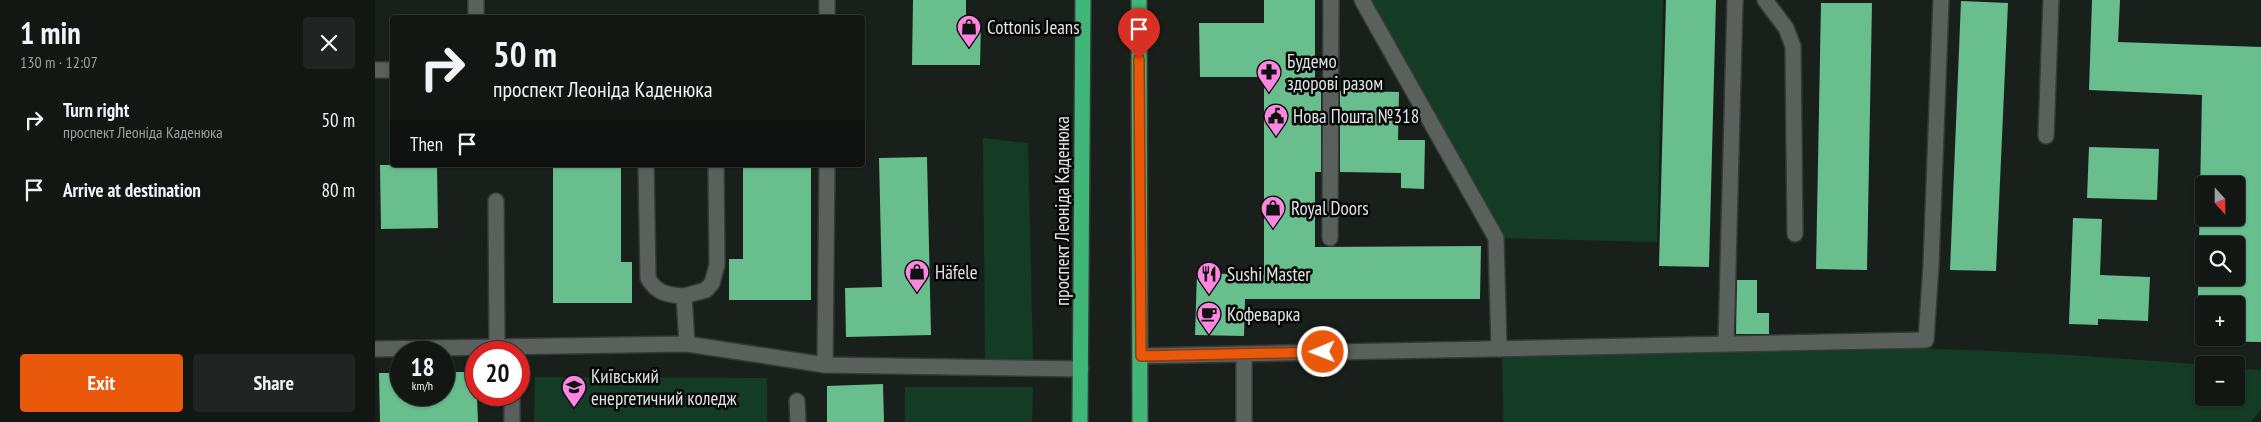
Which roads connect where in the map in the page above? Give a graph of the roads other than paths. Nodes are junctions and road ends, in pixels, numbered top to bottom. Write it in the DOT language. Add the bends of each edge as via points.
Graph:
graph roads {
  1 [pos="476,0"];
  2 [pos="827,0"];
  3 [pos="1083,0"];
  4 [pos="1139,0"];
  5 [pos="1331,0"];
  6 [pos="1361,0"];
  7 [pos="1735,0"];
  8 [pos="1765,0"];
  9 [pos="1941,0"];
  10 [pos="2051,0"];
  11 [pos="476,15"];
  12 [pos="827,15"];
  13 [pos="375,70"];
  14 [pos="390,70"];
  15 [pos="2046,136"];
  16 [pos="646,167"];
  17 [pos="716,167"];
  18 [pos="827,167"];
  19 [pos="496,201"];
  20 [pos="1795,234"];
  21 [pos="1330,238"];
  22 [pos="684,296"];
  23 [pos="505,341"];
  24 [pos="687,344"];
  25 [pos="1726,344"];
  26 [pos="375,348"];
  27 [pos="530,348"];
  28 [pos="465,349"];
  29 [pos="1499,349"];
  30 [pos="1244,354"];
  31 [pos="1141,356"];
  32 [pos="825,365"];
  33 [pos="1081,369"];
  34 [pos="797,402"];
  35 [pos="512,406"];
  36 [pos="512,422"];
  37 [pos="797,422"];
  38 [pos="1080,422"];
  39 [pos="1141,422"];
  40 [pos="1244,422"];
  1 -- 11 [label="lane"];
  2 -- 12 [label="lane"];
  3 -- 33 [label="highway, проспект Леоніда Каденюка"];
  4 -- 31 [label="highway"];
  5 -- 21 [label="lane"];
  6 -- 29 [label="lane" via="1496,238"];
  7 -- 25 [label="lane"];
  8 -- 20 [label="lane" via="1786,28 1793,46"];
  9 -- 25 [label="lane" via="1926,340"];
  10 -- 15 [label="lane"];
  13 -- 14 [label="lane"];
  16 -- 22 [label="lane" via="648,278 658,291"];
  17 -- 22 [label="lane" via="715,274 706,290"];
  18 -- 32 [label="lane"];
  19 -- 23 [label="lane"];
  22 -- 24 [label="lane"];
  24 -- 27 [label="lane"];
  24 -- 32 [label="lane"];
  25 -- 29 [label="lane"];
  26 -- 28 [label="lane"];
  29 -- 30 [label="lane"];
  30 -- 31 [label="lane"];
  30 -- 40 [label="lane"];
  31 -- 39 [label="highway"];
  32 -- 33 [label="lane"];
  33 -- 38 [label="highway, проспект Леоніда Каденюка"];
  34 -- 37 [label="lane"];
  35 -- 36 [label="lane"];
}
